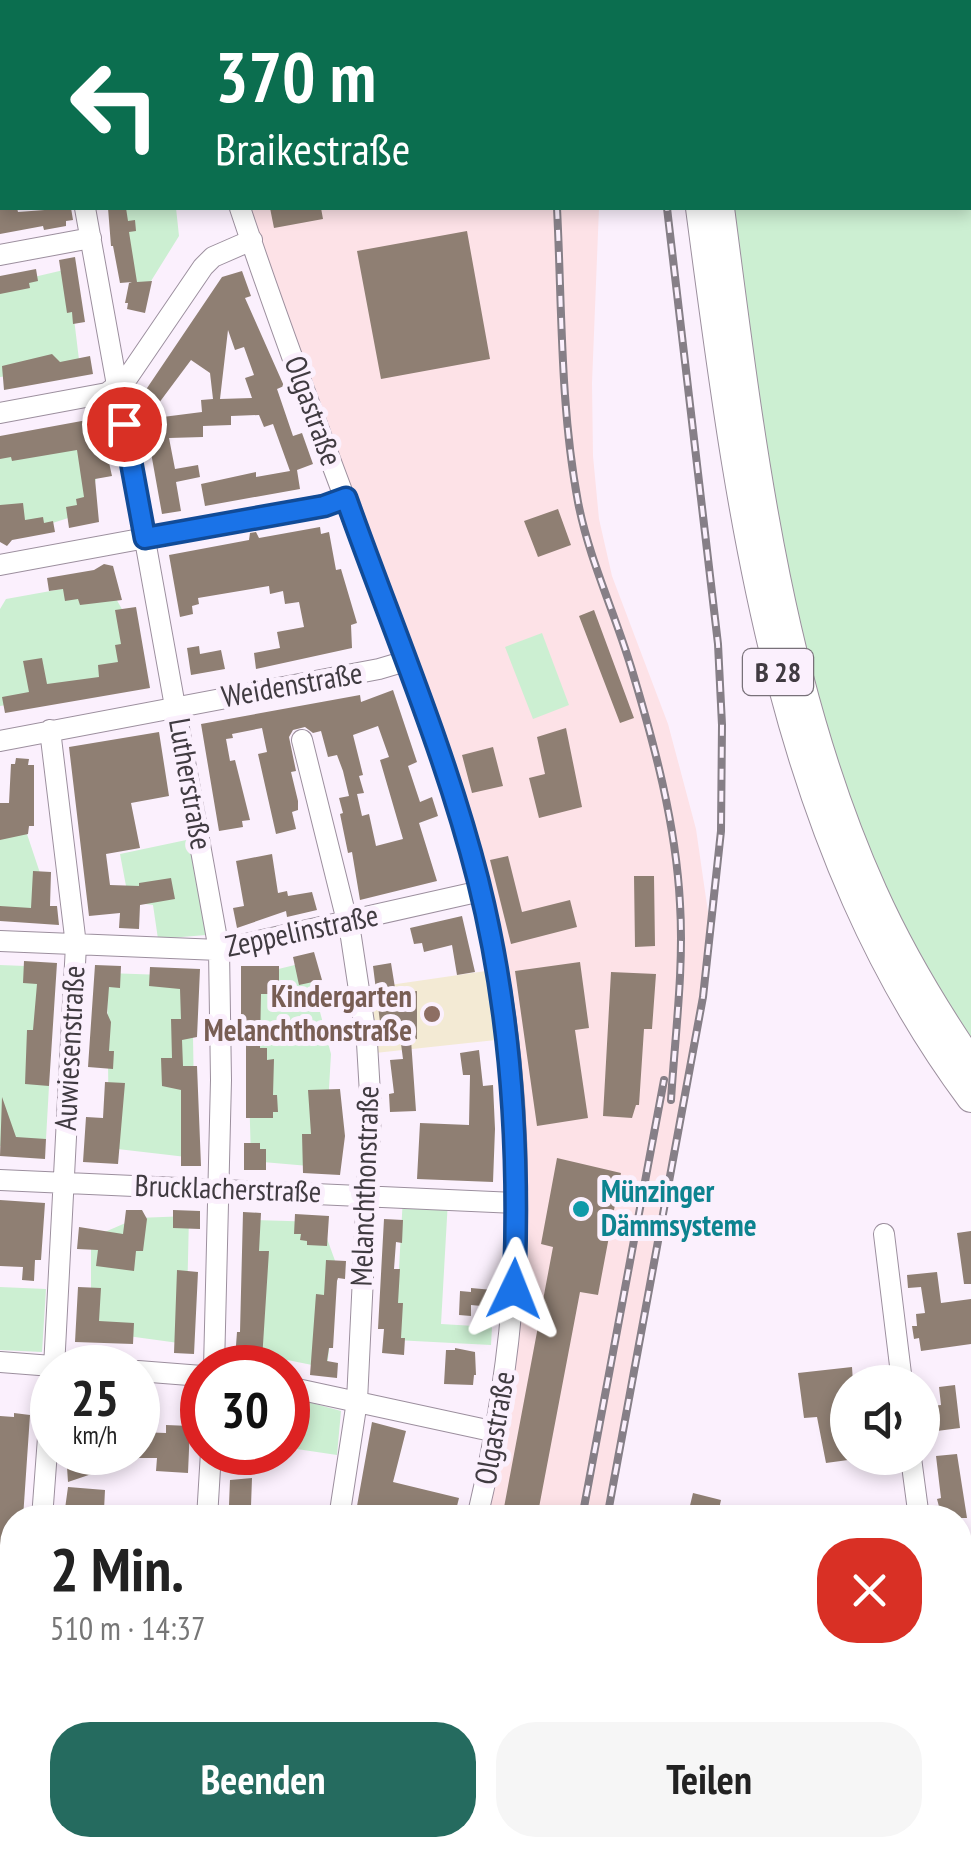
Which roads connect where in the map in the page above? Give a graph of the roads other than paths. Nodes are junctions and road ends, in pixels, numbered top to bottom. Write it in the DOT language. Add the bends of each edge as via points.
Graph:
graph roads {
  1 [pos="85,210"];
  2 [pos="241,210"];
  3 [pos="700,210"];
  4 [pos="720,210"];
  5 [pos="91,238"];
  6 [pos="252,240"];
  7 [pos="0,255"];
  8 [pos="118,386"];
  9 [pos="0,413"];
  10 [pos="346,498"];
  11 [pos="145,538"];
  12 [pos="0,564"];
  13 [pos="406,661"];
  14 [pos="175,706"];
  15 [pos="50,730"];
  16 [pos="0,740"];
  17 [pos="302,740"];
  18 [pos="481,891"];
  19 [pos="348,922"];
  20 [pos="0,941"];
  21 [pos="76,945"];
  22 [pos="219,950"];
  23 [pos="971,1062"];
  24 [pos="971,1098"];
  25 [pos="0,1180"];
  26 [pos="62,1182"];
  27 [pos="219,1189"];
  28 [pos="368,1195"];
  29 [pos="517,1203"];
  30 [pos="884,1234"];
  31 [pos="55,1345"];
  32 [pos="215,1345"];
  33 [pos="0,1362"];
  34 [pos="900,1365"];
  35 [pos="30,1368"];
  36 [pos="310,1392"];
  37 [pos="356,1402"];
  38 [pos="496,1432"];
  39 [pos="46,1475"];
  40 [pos="210,1475"];
  41 [pos="913,1475"];
  42 [pos="43,1505"];
  43 [pos="208,1505"];
  44 [pos="341,1505"];
  45 [pos="480,1505"];
  46 [pos="917,1505"];
  1 -- 5 [label="street, Lutherstraße"];
  2 -- 6 [label="street, Olgastraße"];
  3 -- 24 [label="highway, B 28" via="748,529 796,742 832,849 873,941"];
  4 -- 23 [label="highway, B 28" via="769,529 807,704 873,892"];
  5 -- 7 [label="street"];
  5 -- 8 [label="street, Lutherstraße"];
  6 -- 8 [label="street" via="203,267"];
  6 -- 10 [label="street, Olgastraße"];
  8 -- 9 [label="street"];
  8 -- 11 [label="street, Lutherstraße"];
  10 -- 11 [label="street"];
  10 -- 13 [label="street, Olgastraße"];
  11 -- 12 [label="street"];
  11 -- 14 [label="street, Lutherstraße"];
  13 -- 14 [label="street, Weidenstraße"];
  13 -- 18 [label="street, Olgastraße"];
  14 -- 15 [label="street, Weidenstraße"];
  14 -- 22 [label="street, Lutherstraße"];
  15 -- 16 [label="street, Weidenstraße"];
  15 -- 21 [label="street, Auwiesenstraße"];
  17 -- 19 [label="street, Melanchthonstraße"];
  18 -- 19 [label="street, Zeppelinstraße"];
  18 -- 29 [label="street, Olgastraße" via="510,1062"];
  19 -- 22 [label="street, Zeppelinstraße"];
  19 -- 28 [label="street, Melanchthonstraße" via="367,1043"];
  20 -- 21 [label="street, Zeppelinstraße"];
  21 -- 22 [label="street, Zeppelinstraße"];
  21 -- 26 [label="street, Auwiesenstraße"];
  22 -- 27 [label="street, Lutherstraße"];
  25 -- 26 [label="street, Brucklacherstraße"];
  26 -- 27 [label="street, Brucklacherstraße"];
  26 -- 31 [label="street, Auwiesenstraße"];
  27 -- 28 [label="street, Brucklacherstraße"];
  27 -- 32 [label="street, Lutherstraße"];
  28 -- 29 [label="street, Brucklacherstraße"];
  28 -- 37 [label="street, Melanchthonstraße"];
  29 -- 38 [label="street, Olgastraße" via="512,1317"];
  30 -- 34 [label="street"];
  33 -- 35 [label="street"];
  36 -- 37 [label="street"];
  37 -- 38 [label="street"];
  37 -- 44 [label="street, Melanchthonstraße"];
  38 -- 45 [label="street, Olgastraße"];
  39 -- 42 [label="street, Auwiesenstraße"];
  40 -- 43 [label="street"];
  41 -- 46 [label="street"];
}
